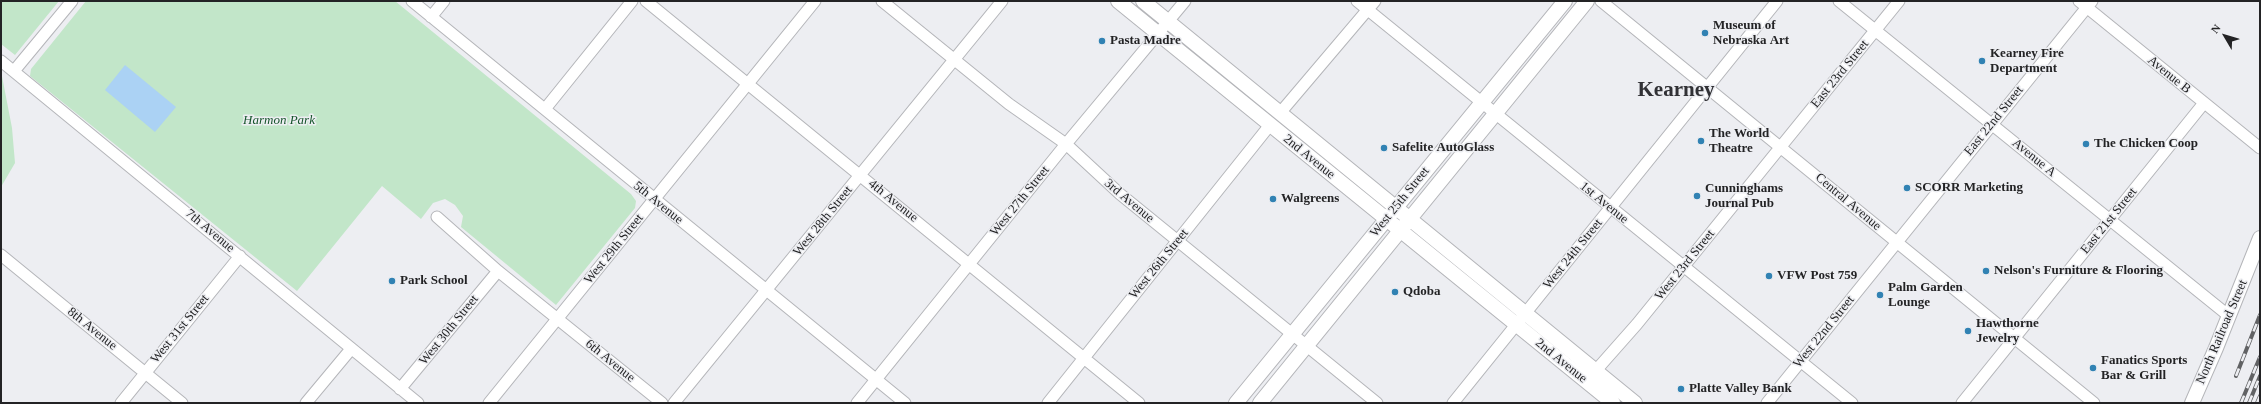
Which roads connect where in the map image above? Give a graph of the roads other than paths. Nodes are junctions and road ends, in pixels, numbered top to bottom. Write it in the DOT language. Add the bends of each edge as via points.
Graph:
graph roads {
  1 [pos="72,1"];
  2 [pos="412,1"];
  3 [pos="444,1"];
  4 [pos="632,1"];
  5 [pos="646,1"];
  6 [pos="815,1"];
  7 [pos="882,1"];
  8 [pos="1002,1"];
  9 [pos="1118,1"];
  10 [pos="1143,1"];
  11 [pos="1185,1"];
  12 [pos="1357,1"];
  13 [pos="1375,1"];
  14 [pos="1565,1"];
  15 [pos="1587,1"];
  16 [pos="1601,1"];
  17 [pos="1777,1"];
  18 [pos="1839,1"];
  19 [pos="1899,1"];
  20 [pos="2086,3"];
  21 [pos="1368,10"];
  22 [pos="431,17"];
  23 [pos="1168,22"];
  24 [pos="1876,31"];
  25 [pos="1158,34"];
  26 [pos="954,60"];
  27 [pos="1,61"];
  28 [pos="14,72"];
  29 [pos="748,84"];
  30 [pos="1707,87"];
  31 [pos="1481,102"];
  32 [pos="2204,103"];
  33 [pos="545,109"];
  34 [pos="1280,113"];
  35 [pos="1495,114"];
  36 [pos="1991,124"];
  37 [pos="1270,125"];
  38 [pos="1066,144"];
  39 [pos="1780,146"];
  40 [pos="2260,148"];
  41 [pos="860,175"];
  42 [pos="654,200"];
  43 [pos="1395,208"];
  44 [pos="1610,208"];
  45 [pos="437,217"];
  46 [pos="1386,219"];
  47 [pos="1409,219"];
  48 [pos="2110,220"];
  49 [pos="1400,231"];
  50 [pos="2260,238"];
  51 [pos="1177,241"];
  52 [pos="1896,242"];
  53 [pos="1,255"];
  54 [pos="240,256"];
  55 [pos="970,264"];
  56 [pos="1683,267"];
  57 [pos="498,271"];
  58 [pos="766,290"];
  59 [pos="1525,313"];
  60 [pos="2229,316"];
  61 [pos="558,318"];
  62 [pos="1516,324"];
  63 [pos="1292,334"];
  64 [pos="2015,338"];
  65 [pos="1307,346"];
  66 [pos="351,349"];
  67 [pos="1084,358"];
  68 [pos="1801,362"];
  69 [pos="145,373"];
  70 [pos="1591,376"];
  71 [pos="876,380"];
  72 [pos="400,389"];
  73 [pos="121,403"];
  74 [pos="182,403"];
  75 [pos="306,403"];
  76 [pos="418,403"];
  77 [pos="489,403"];
  78 [pos="662,403"];
  79 [pos="674,403"];
  80 [pos="857,403"];
  81 [pos="905,403"];
  82 [pos="1048,403"];
  83 [pos="1139,403"];
  84 [pos="1236,403"];
  85 [pos="1260,403"];
  86 [pos="1376,403"];
  87 [pos="1453,403"];
  88 [pos="1613,403"];
  89 [pos="1634,403"];
  90 [pos="1767,403"];
  91 [pos="1852,403"];
  92 [pos="1962,403"];
  93 [pos="2094,403"];
  94 [pos="2192,403"];
  1 -- 28 [label="street"];
  2 -- 22 [label="street, 5th Avenue"];
  3 -- 22 [label="street"];
  4 -- 33 [label="street"];
  5 -- 29 [label="street, 4th Avenue"];
  6 -- 29 [label="street, West 29th Street"];
  7 -- 26 [label="street, 3rd Avenue"];
  8 -- 26 [label="street, West 28th Street"];
  9 -- 25 [label="main road, 2nd Avenue"];
  10 -- 23 [label="main road, 2nd Avenue"];
  11 -- 23 [label="street, West 27th Street"];
  12 -- 21 [label="street, 1st Avenue"];
  13 -- 21 [label="street"];
  14 -- 31 [label="main road, West 25th Street"];
  15 -- 35 [label="main road, West 25th Street"];
  16 -- 30 [label="street, Central Avenue"];
  17 -- 30 [label="street, West 24th Street"];
  18 -- 24 [label="street, Avenue A"];
  19 -- 24 [label="street, East 23rd Street"];
  20 -- 32 [label="street, Avenue B"];
  20 -- 36 [label="street, East 22nd Street"];
  21 -- 31 [label="street, 1st Avenue"];
  21 -- 34 [label="street"];
  22 -- 33 [label="street, 5th Avenue"];
  23 -- 25 [label="street, West 27th Street"];
  23 -- 34 [label="main road, 2nd Avenue"];
  24 -- 36 [label="street, Avenue A"];
  24 -- 39 [label="street, East 23rd Street"];
  25 -- 37 [label="main road, 2nd Avenue"];
  25 -- 38 [label="street, West 27th Street"];
  26 -- 38 [label="street, 3rd Avenue" via="1009,104"];
  26 -- 41 [label="street, West 28th Street"];
  27 -- 28 [label="street, 7th Avenue"];
  28 -- 54 [label="street, 7th Avenue"];
  29 -- 41 [label="street, 4th Avenue"];
  29 -- 42 [label="street, West 29th Street"];
  30 -- 39 [label="street, Central Avenue"];
  30 -- 44 [label="street, West 24th Street"];
  31 -- 35 [label="street, 1st Avenue"];
  31 -- 43 [label="main road, West 25th Street"];
  32 -- 40 [label="street, Avenue B"];
  32 -- 48 [label="street, East 21st Street"];
  33 -- 42 [label="street, 5th Avenue"];
  34 -- 43 [label="main road, 2nd Avenue"];
  35 -- 44 [label="street, 1st Avenue"];
  35 -- 47 [label="main road, West 25th Street"];
  36 -- 48 [label="street, Avenue A"];
  36 -- 52 [label="street, East 22nd Street"];
  37 -- 46 [label="main road, 2nd Avenue"];
  37 -- 51 [label="street, West 26th Street"];
  38 -- 51 [label="street, 3rd Avenue" via="1120,194"];
  38 -- 55 [label="street, West 27th Street"];
  39 -- 52 [label="street, Central Avenue"];
  39 -- 56 [label="street, West 23rd Street"];
  41 -- 55 [label="street, 4th Avenue"];
  41 -- 58 [label="street, West 28th Street"];
  42 -- 58 [label="street, 5th Avenue"];
  42 -- 61 [label="street, West 29th Street"];
  43 -- 46 [label="main road, West 25th Street"];
  43 -- 47 [label="main road, 2nd Avenue"];
  44 -- 56 [label="street, 1st Avenue"];
  44 -- 59 [label="street, West 24th Street"];
  45 -- 57 [label="street, 6th Avenue"];
  46 -- 49 [label="main road, 2nd Avenue"];
  46 -- 63 [label="main road, West 25th Street"];
  47 -- 49 [label="main road, West 25th Street"];
  47 -- 59 [label="main road, 2nd Avenue"];
  48 -- 60 [label="street, Avenue A"];
  48 -- 64 [label="street, East 21st Street"];
  49 -- 62 [label="main road, 2nd Avenue"];
  49 -- 65 [label="main road, West 25th Street"];
  50 -- 60 [label="main road, North Railroad Street"];
  51 -- 63 [label="street, 3rd Avenue"];
  51 -- 67 [label="street, West 26th Street"];
  52 -- 64 [label="street, Central Avenue"];
  52 -- 68 [label="street, West 22nd Street"];
  53 -- 69 [label="street, 8th Avenue"];
  54 -- 66 [label="street, 7th Avenue"];
  54 -- 69 [label="street, West 31st Street"];
  55 -- 67 [label="street, 4th Avenue"];
  55 -- 71 [label="street, West 27th Street"];
  56 -- 68 [label="street, 1st Avenue"];
  56 -- 70 [label="street, West 23rd Street"];
  57 -- 61 [label="street, 6th Avenue"];
  57 -- 72 [label="street, West 30th Street"];
  58 -- 71 [label="street, 5th Avenue"];
  58 -- 79 [label="street, West 28th Street"];
  59 -- 62 [label="street, West 24th Street"];
  59 -- 70 [label="main road, 2nd Avenue"];
  60 -- 94 [label="main road, North Railroad Street"];
  61 -- 77 [label="street, West 29th Street"];
  61 -- 78 [label="street, 6th Avenue"];
  62 -- 70 [label="main road, 2nd Avenue"];
  62 -- 87 [label="street, West 24th Street"];
  63 -- 65 [label="street, 3rd Avenue"];
  63 -- 84 [label="main road, West 25th Street"];
  64 -- 92 [label="street, East 21st Street"];
  64 -- 93 [label="street, Central Avenue"];
  65 -- 85 [label="main road, West 25th Street"];
  65 -- 86 [label="street, 3rd Avenue"];
  66 -- 72 [label="street, 7th Avenue"];
  66 -- 75 [label="street"];
  67 -- 82 [label="street, West 26th Street"];
  67 -- 83 [label="street, 4th Avenue"];
  68 -- 90 [label="street, West 22nd Street"];
  68 -- 91 [label="street, 1st Avenue"];
  69 -- 73 [label="street, West 31st Street"];
  69 -- 74 [label="street, 8th Avenue"];
  70 -- 88 [label="main road, 2nd Avenue"];
  70 -- 89 [label="main road, 2nd Avenue"];
  71 -- 80 [label="street, West 27th Street"];
  71 -- 81 [label="street, 5th Avenue"];
  72 -- 76 [label="street, 7th Avenue"];
}
